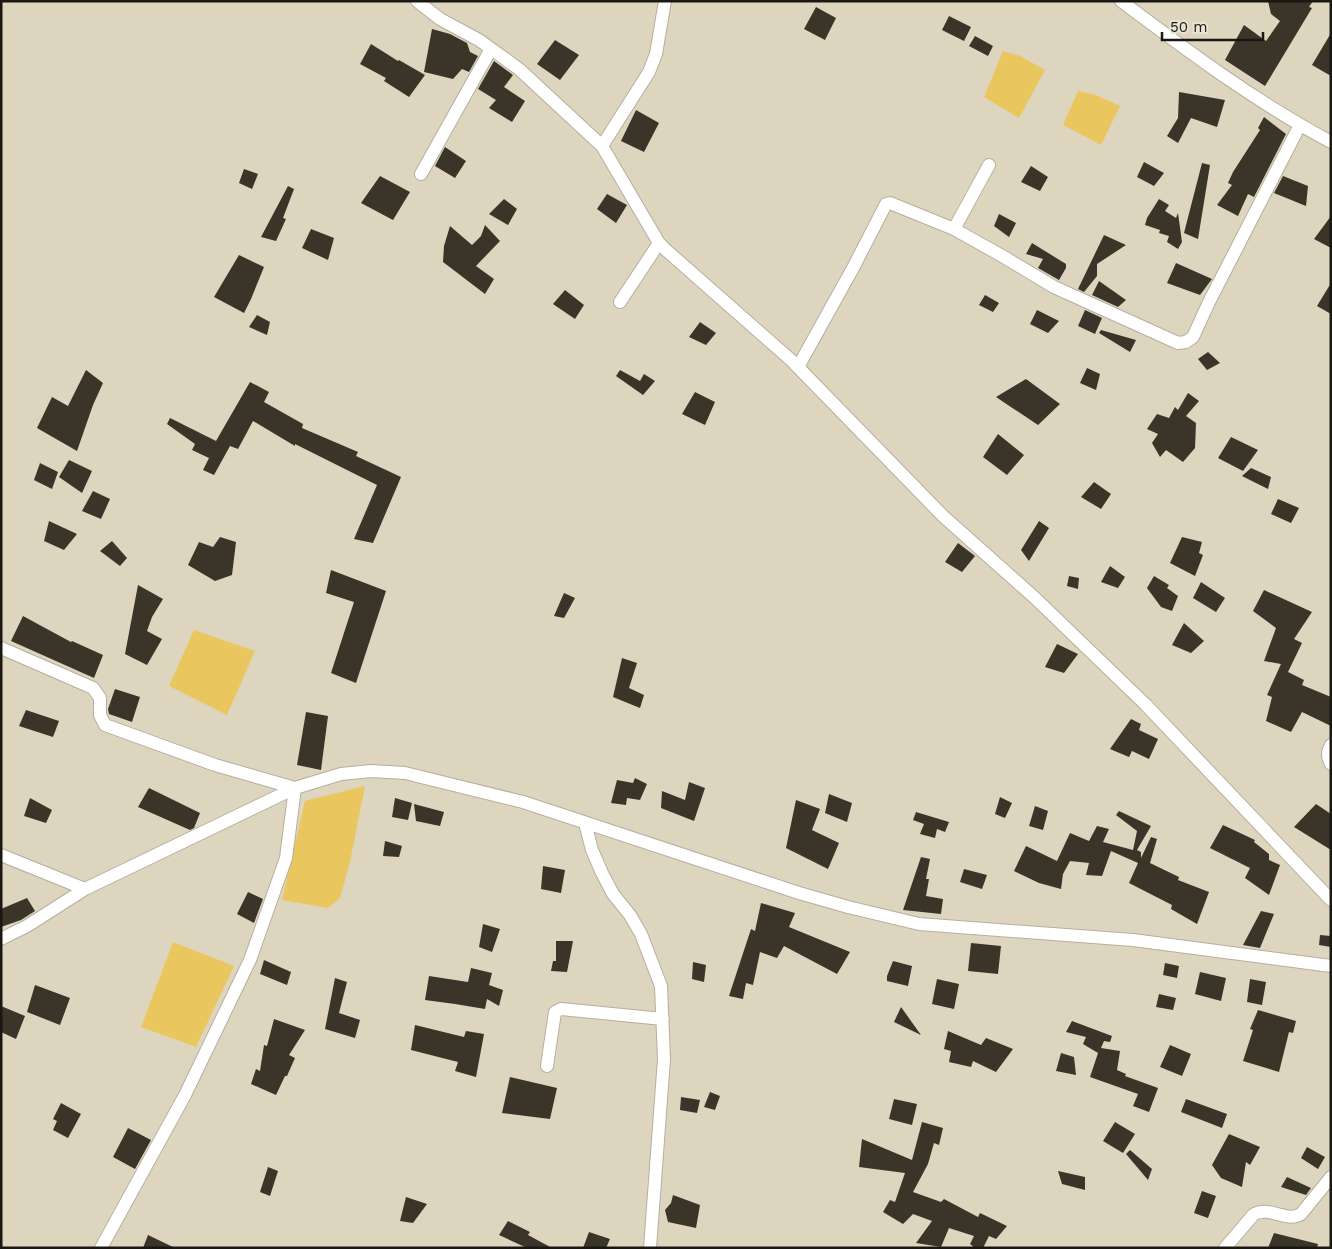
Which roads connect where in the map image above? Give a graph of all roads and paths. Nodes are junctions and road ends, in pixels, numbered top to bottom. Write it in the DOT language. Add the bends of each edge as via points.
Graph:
graph roads {
  1 [pos="417,1"];
  2 [pos="665,1"];
  3 [pos="1121,1"];
  4 [pos="491,49"];
  5 [pos="1300,125"];
  6 [pos="1331,142"];
  7 [pos="602,146"];
  8 [pos="989,165"];
  9 [pos="421,174"];
  10 [pos="954,229"];
  11 [pos="660,243"];
  12 [pos="620,302"];
  13 [pos="798,367"];
  14 [pos="1,648"];
  15 [pos="1331,745"];
  16 [pos="1331,764"];
  17 [pos="295,788"];
  18 [pos="585,823"];
  19 [pos="1,855"];
  20 [pos="85,890"];
  21 [pos="1331,900"];
  22 [pos="1,939"];
  23 [pos="1331,966"];
  24 [pos="663,1019"];
  25 [pos="547,1066"];
  26 [pos="1331,1177"];
  27 [pos="101,1248"];
  28 [pos="650,1248"];
  29 [pos="1225,1248"];
  1 -- 4 [label="street" via="440,19"];
  2 -- 7 [label="street" via="650,72"];
  3 -- 5 [label="street" via="1238,87"];
  4 -- 7 [label="street" via="519,70"];
  4 -- 9 [label="street"];
  5 -- 6 [label="street"];
  5 -- 10 [label="street" via="1193,337 1186,342 1178,342 1054,288"];
  7 -- 11 [label="street"];
  8 -- 10 [label="street"];
  10 -- 13 [label="street" via="886,204"];
  11 -- 12 [label="street"];
  11 -- 13 [label="street"];
  13 -- 21 [label="street" via="943,516 1036,598 1146,705"];
  14 -- 17 [label="street" via="93,688 100,698 100,715 105,726 215,765"];
  15 -- 16 [label="street" via="1328,751"];
  17 -- 18 [label="street" via="341,774 371,770 405,773 523,802"];
  17 -- 20 [label="street"];
  17 -- 27 [label="street" via="286,858 250,960 185,1095"];
  18 -- 23 [label="street" via="799,893 919,924 1132,940"];
  18 -- 24 [label="street" via="602,873 641,934 661,986"];
  19 -- 20 [label="street"];
  20 -- 22 [label="street"];
  24 -- 25 [label="street" via="561,1009 555,1012"];
  24 -- 28 [label="street" via="664,1060"];
  26 -- 29 [label="street" via="1301,1214 1296,1217 1268,1211 1254,1214"];
}
